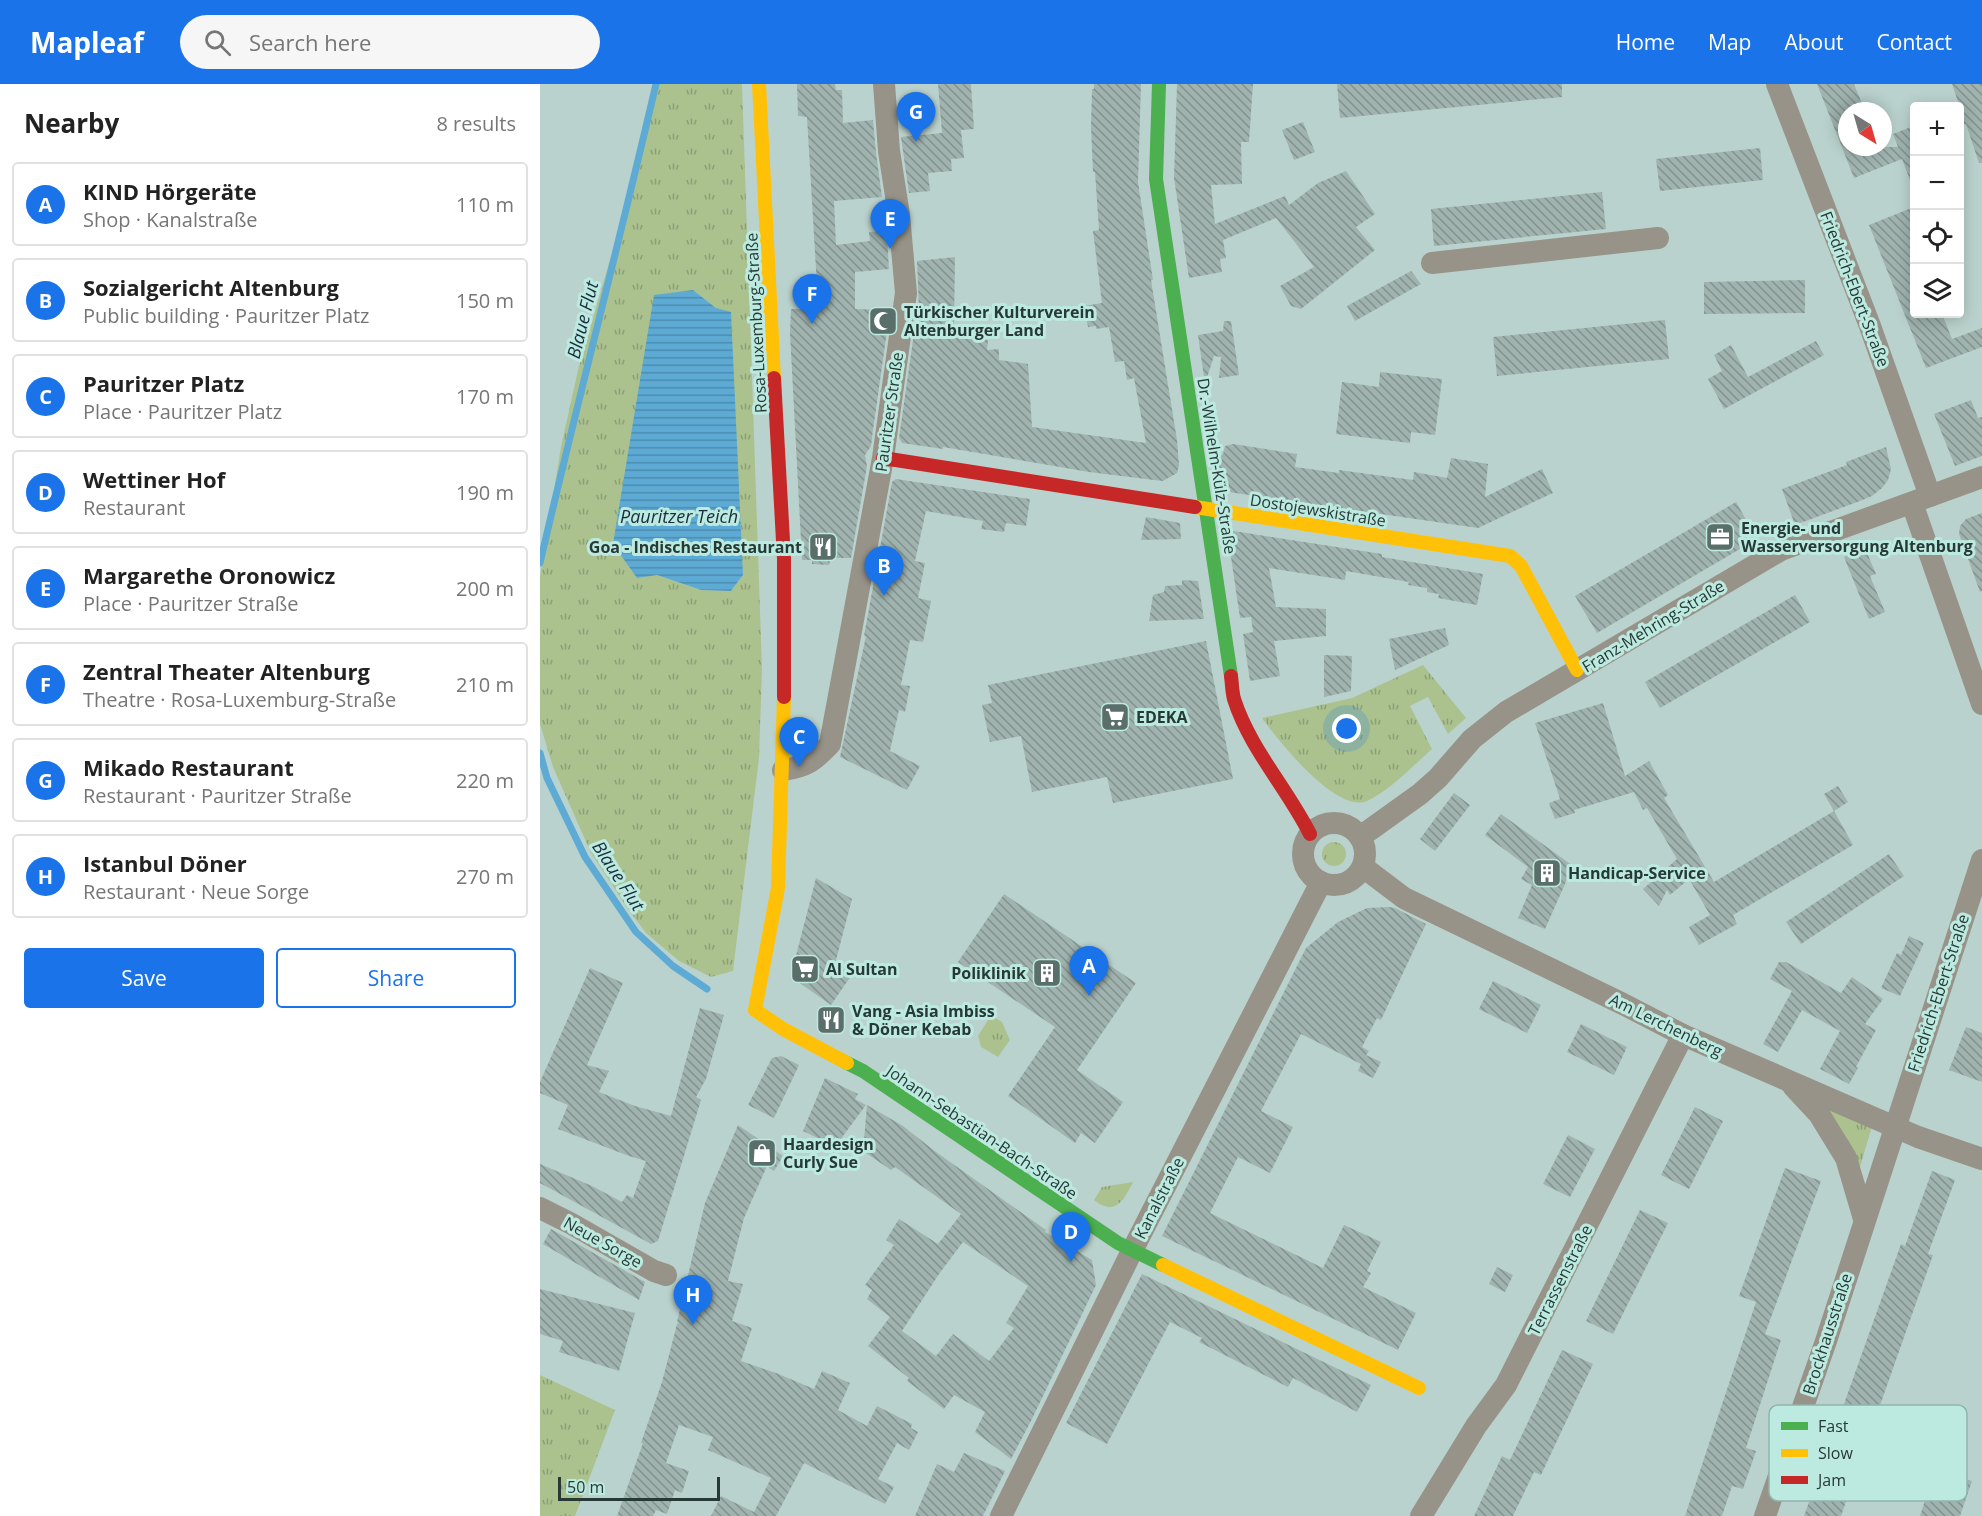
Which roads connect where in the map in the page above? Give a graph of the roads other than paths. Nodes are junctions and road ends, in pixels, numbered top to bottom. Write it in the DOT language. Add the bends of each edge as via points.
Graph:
graph roads {
  1 [pos="759,84"];
  2 [pos="884,84"];
  3 [pos="1159,84"];
  4 [pos="1777,84"];
  5 [pos="1658,238"];
  6 [pos="1432,262"];
  7 [pos="883,458"];
  8 [pos="1982,477"];
  9 [pos="1921,499"];
  10 [pos="1207,510"];
  11 [pos="1577,670"];
  12 [pos="1982,704"];
  13 [pos="783,770"];
  14 [pos="1310,834"];
  15 [pos="1360,837"];
  16 [pos="1982,860"];
  17 [pos="1363,867"];
  18 [pos="1321,882"];
  19 [pos="755,1010"];
  20 [pos="1683,1035"];
  21 [pos="1787,1079"];
  22 [pos="1895,1126"];
  23 [pos="1982,1159"];
  24 [pos="540,1208"];
  25 [pos="1864,1220"];
  26 [pos="1132,1251"];
  27 [pos="666,1275"];
  28 [pos="1419,1388"];
  29 [pos="1804,1405"];
  30 [pos="1770,1501"];
  31 [pos="1001,1516"];
  32 [pos="1421,1516"];
  33 [pos="1765,1516"];
  1 -- 13 [label="street, Rosa-Luxemburg-Straße" via="784,559"];
  2 -- 7 [label="street, Pauritzer Straße" via="906,293"];
  3 -- 10 [label="street, Dr.-Wilhelm-Külz-Straße" via="1156,179"];
  4 -- 9 [label="street, Friedrich-Ebert-Straße" via="1870,326"];
  5 -- 6 [label="street"];
  7 -- 10 [label="street, Dostojewskistraße"];
  7 -- 13 [label="street, Pauritzer Straße" via="830,744 815,760"];
  8 -- 9 [label="street, Franz-Mehring-Straße"];
  9 -- 11 [label="street, Franz-Mehring-Straße" via="1781,550"];
  9 -- 12 [label="street, Friedrich-Ebert-Straße"];
  10 -- 11 [label="street, Dostojewskistraße" via="1509,556 1521,566"];
  10 -- 14 [label="street, Dr.-Wilhelm-Külz-Straße" via="1234,698 1254,744"];
  11 -- 15 [label="street, Franz-Mehring-Straße" via="1506,712 1472,739 1420,794"];
  13 -- 19 [label="street, Rosa-Luxemburg-Straße" via="778,888"];
  14 -- 15 [label="street" via="1317,827 1336,823 1354,830"];
  14 -- 18 [label="street" via="1303,858 1306,868"];
  15 -- 17 [label="street" via="1364,846"];
  16 -- 22 [label="street, Friedrich-Ebert-Straße"];
  17 -- 18 [label="street" via="1340,885"];
  17 -- 20 [label="street, Am Lerchenberg" via="1404,898"];
  18 -- 26 [label="street, Kanalstraße"];
  19 -- 26 [label="street, Johann-Sebastian-Bach-Straße" via="863,1071"];
  20 -- 21 [label="street, Am Lerchenberg"];
  20 -- 32 [label="street, Terrassenstraße" via="1506,1385"];
  21 -- 22 [label="street, Am Lerchenberg"];
  21 -- 25 [label="street" via="1819,1114 1846,1158"];
  22 -- 23 [label="street, Am Lerchenberg"];
  22 -- 25 [label="street, Brockhausstraße"];
  24 -- 27 [label="street, Neue Sorge"];
  25 -- 29 [label="street, Brockhausstraße"];
  26 -- 28 [label="street, Johann-Sebastian-Bach-Straße"];
  26 -- 31 [label="street, Kanalstraße"];
  30 -- 33 [label="street, Brockhausstraße"];
}
